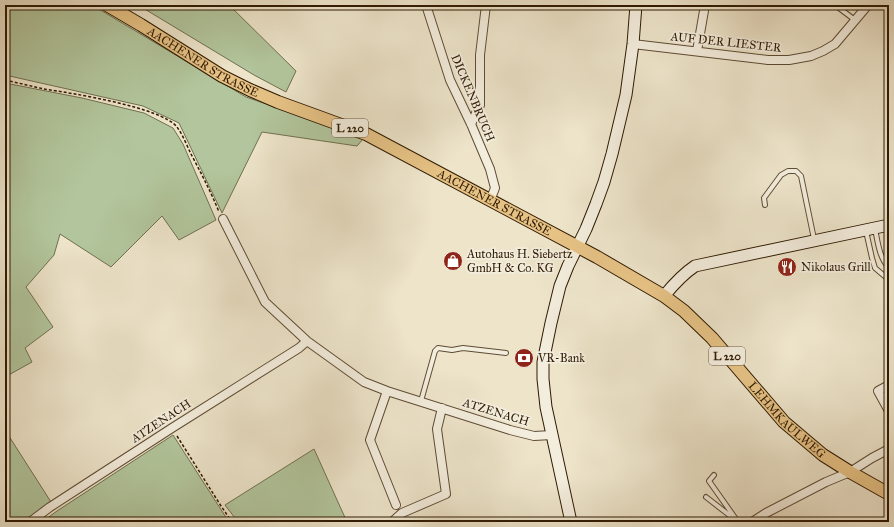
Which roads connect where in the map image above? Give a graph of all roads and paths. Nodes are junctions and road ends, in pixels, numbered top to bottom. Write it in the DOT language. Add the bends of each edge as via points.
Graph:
graph roads {
  1 [pos="107,5"];
  2 [pos="426,5"];
  3 [pos="486,5"];
  4 [pos="636,5"];
  5 [pos="705,5"];
  6 [pos="835,5"];
  7 [pos="868,5"];
  8 [pos="855,20"];
  9 [pos="633,44"];
  10 [pos="697,52"];
  11 [pos="5,80"];
  12 [pos="471,124"];
  13 [pos="490,201"];
  14 [pos="765,205"];
  15 [pos="223,219"];
  16 [pos="889,225"];
  17 [pos="870,229"];
  18 [pos="814,241"];
  19 [pos="577,247"];
  20 [pos="889,268"];
  21 [pos="888,279"];
  22 [pos="664,296"];
  23 [pos="307,342"];
  24 [pos="506,353"];
  25 [pos="889,385"];
  26 [pos="387,391"];
  27 [pos="421,402"];
  28 [pos="442,408"];
  29 [pos="889,411"];
  30 [pos="172,428"];
  31 [pos="552,435"];
  32 [pos="889,449"];
  33 [pos="850,472"];
  34 [pos="714,474"];
  35 [pos="889,494"];
  36 [pos="706,497"];
  37 [pos="396,505"];
  38 [pos="30,522"];
  39 [pos="232,522"];
  40 [pos="392,522"];
  41 [pos="571,522"];
  42 [pos="738,522"];
  43 [pos="752,522"];
  1 -- 13 [label="main road, AACHENER STRASSE / L 220" via="250,90 366,134"];
  2 -- 12 [label="street, DICKENBRUCH" via="450,80"];
  3 -- 12 [label="street" via="480,55 480,105"];
  4 -- 9 [label="street"];
  5 -- 10 [label="street"];
  6 -- 8 [label="lane"];
  7 -- 8 [label="street, AUF DER LIESTER"];
  8 -- 10 [label="street, AUF DER LIESTER" via="835,44 811,56 768,60"];
  9 -- 10 [label="street, AUF DER LIESTER"];
  9 -- 19 [label="street" via="626,95 612,154 596,204"];
  11 -- 15 [label="path" via="115,102 169,121 177,127"];
  12 -- 13 [label="street, DICKENBRUCH" via="495,188"];
  13 -- 19 [label="main road, AACHENER STRASSE / L 220"];
  14 -- 18 [label="lane" via="764,198 781,175 788,171 796,171 801,176"];
  15 -- 23 [label="street, ATZENACH" via="265,302"];
  16 -- 17 [label="street"];
  17 -- 18 [label="street"];
  17 -- 20 [label="lane"];
  17 -- 21 [label="lane" via="875,268"];
  18 -- 22 [label="street" via="696,266 678,280"];
  19 -- 22 [label="main road, AACHENER STRASSE / L 220"];
  19 -- 31 [label="street" via="560,286 543,362 544,394"];
  22 -- 33 [label="main road, LEHMKAULWEG / L 220" via="712,338 784,422 819,452"];
  23 -- 26 [label="street, ATZENACH" via="364,382"];
  23 -- 30 [label="street, ATZENACH"];
  24 -- 27 [label="lane" via="438,348"];
  25 -- 29 [label="street" via="878,391"];
  26 -- 27 [label="street, ATZENACH"];
  26 -- 37 [label="street" via="370,440"];
  27 -- 28 [label="street, ATZENACH"];
  28 -- 31 [label="street, ATZENACH" via="534,436"];
  28 -- 40 [label="street" via="437,429 446,494 402,513"];
  30 -- 38 [label="street, ATZENACH"];
  30 -- 39 [label="path"];
  31 -- 41 [label="street"];
  32 -- 33 [label="street"];
  33 -- 35 [label="main road, LEHMKAULWEG / L 220"];
  33 -- 43 [label="street" via="772,509"];
  34 -- 42 [label="lane" via="709,482"];
  36 -- 42 [label="lane"];
}
